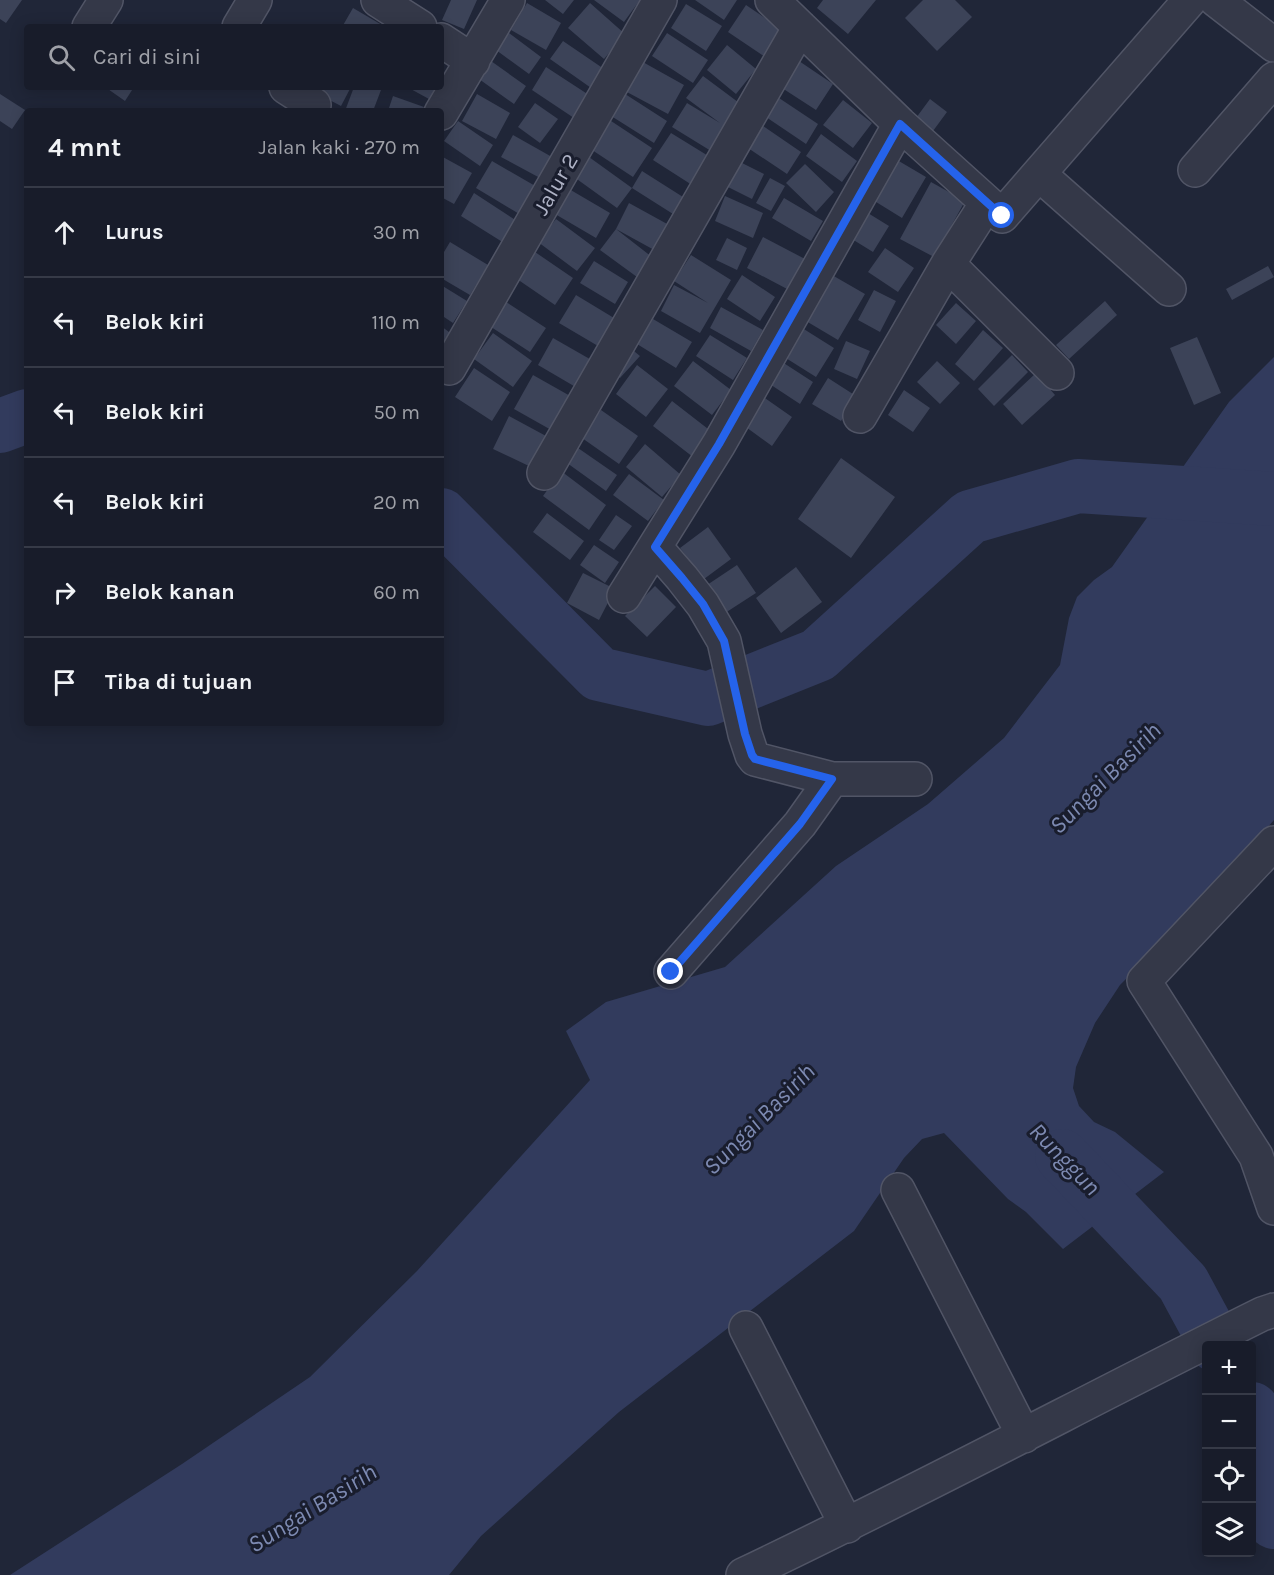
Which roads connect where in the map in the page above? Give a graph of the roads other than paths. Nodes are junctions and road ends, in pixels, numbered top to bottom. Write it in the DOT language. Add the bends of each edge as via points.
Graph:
graph roads {
  1 [pos="106,0"];
  2 [pos="255,0"];
  3 [pos="378,0"];
  4 [pos="508,0"];
  5 [pos="660,0"];
  6 [pos="772,0"];
  7 [pos="1190,0"];
  8 [pos="1216,0"];
  9 [pos="91,24"];
  10 [pos="241,24"];
  11 [pos="415,24"];
  12 [pos="800,27"];
  13 [pos="444,42"];
  14 [pos="1274,45"];
  15 [pos="473,61"];
  16 [pos="1274,79"];
  17 [pos="291,90"];
  18 [pos="314,105"];
  19 [pos="444,108"];
  20 [pos="900,124"];
  21 [pos="1195,170"];
  22 [pos="1039,174"];
  23 [pos="987,203"];
  24 [pos="948,264"];
  25 [pos="1169,289"];
  26 [pos="449,368"];
  27 [pos="1056,373"];
  28 [pos="860,416"];
  29 [pos="544,473"];
  30 [pos="655,547"];
  31 [pos="624,596"];
  32 [pos="832,779"];
  33 [pos="915,779"];
  34 [pos="1274,843"];
  35 [pos="671,972"];
  36 [pos="898,1190"];
  37 [pos="1274,1208"];
  38 [pos="1268,1312"];
  39 [pos="746,1328"];
  40 [pos="1024,1436"];
  41 [pos="847,1526"];
  42 [pos="743,1575"];
  1 -- 9 [label="street"];
  2 -- 10 [label="street"];
  3 -- 11 [label="street"];
  4 -- 15 [label="street"];
  5 -- 26 [label="street, Jalur 2"];
  6 -- 12 [label="street"];
  7 -- 22 [label="street"];
  8 -- 14 [label="street"];
  12 -- 20 [label="street"];
  12 -- 29 [label="street"];
  13 -- 15 [label="street"];
  15 -- 19 [label="street"];
  16 -- 21 [label="street"];
  17 -- 18 [label="street"];
  20 -- 23 [label="street"];
  20 -- 30 [label="street" via="719,444"];
  22 -- 23 [label="street" via="1002,216"];
  22 -- 25 [label="street"];
  23 -- 24 [label="street"];
  24 -- 27 [label="street"];
  24 -- 28 [label="street"];
  30 -- 31 [label="street"];
  30 -- 32 [label="street" via="703,604 724,641 752,755 758,760"];
  32 -- 33 [label="street"];
  32 -- 35 [label="street" via="800,824"];
  34 -- 37 [label="street" via="1144,981 1256,1156"];
  36 -- 40 [label="street"];
  38 -- 40 [label="street"];
  39 -- 41 [label="street"];
  40 -- 41 [label="street"];
  41 -- 42 [label="street"];
}
